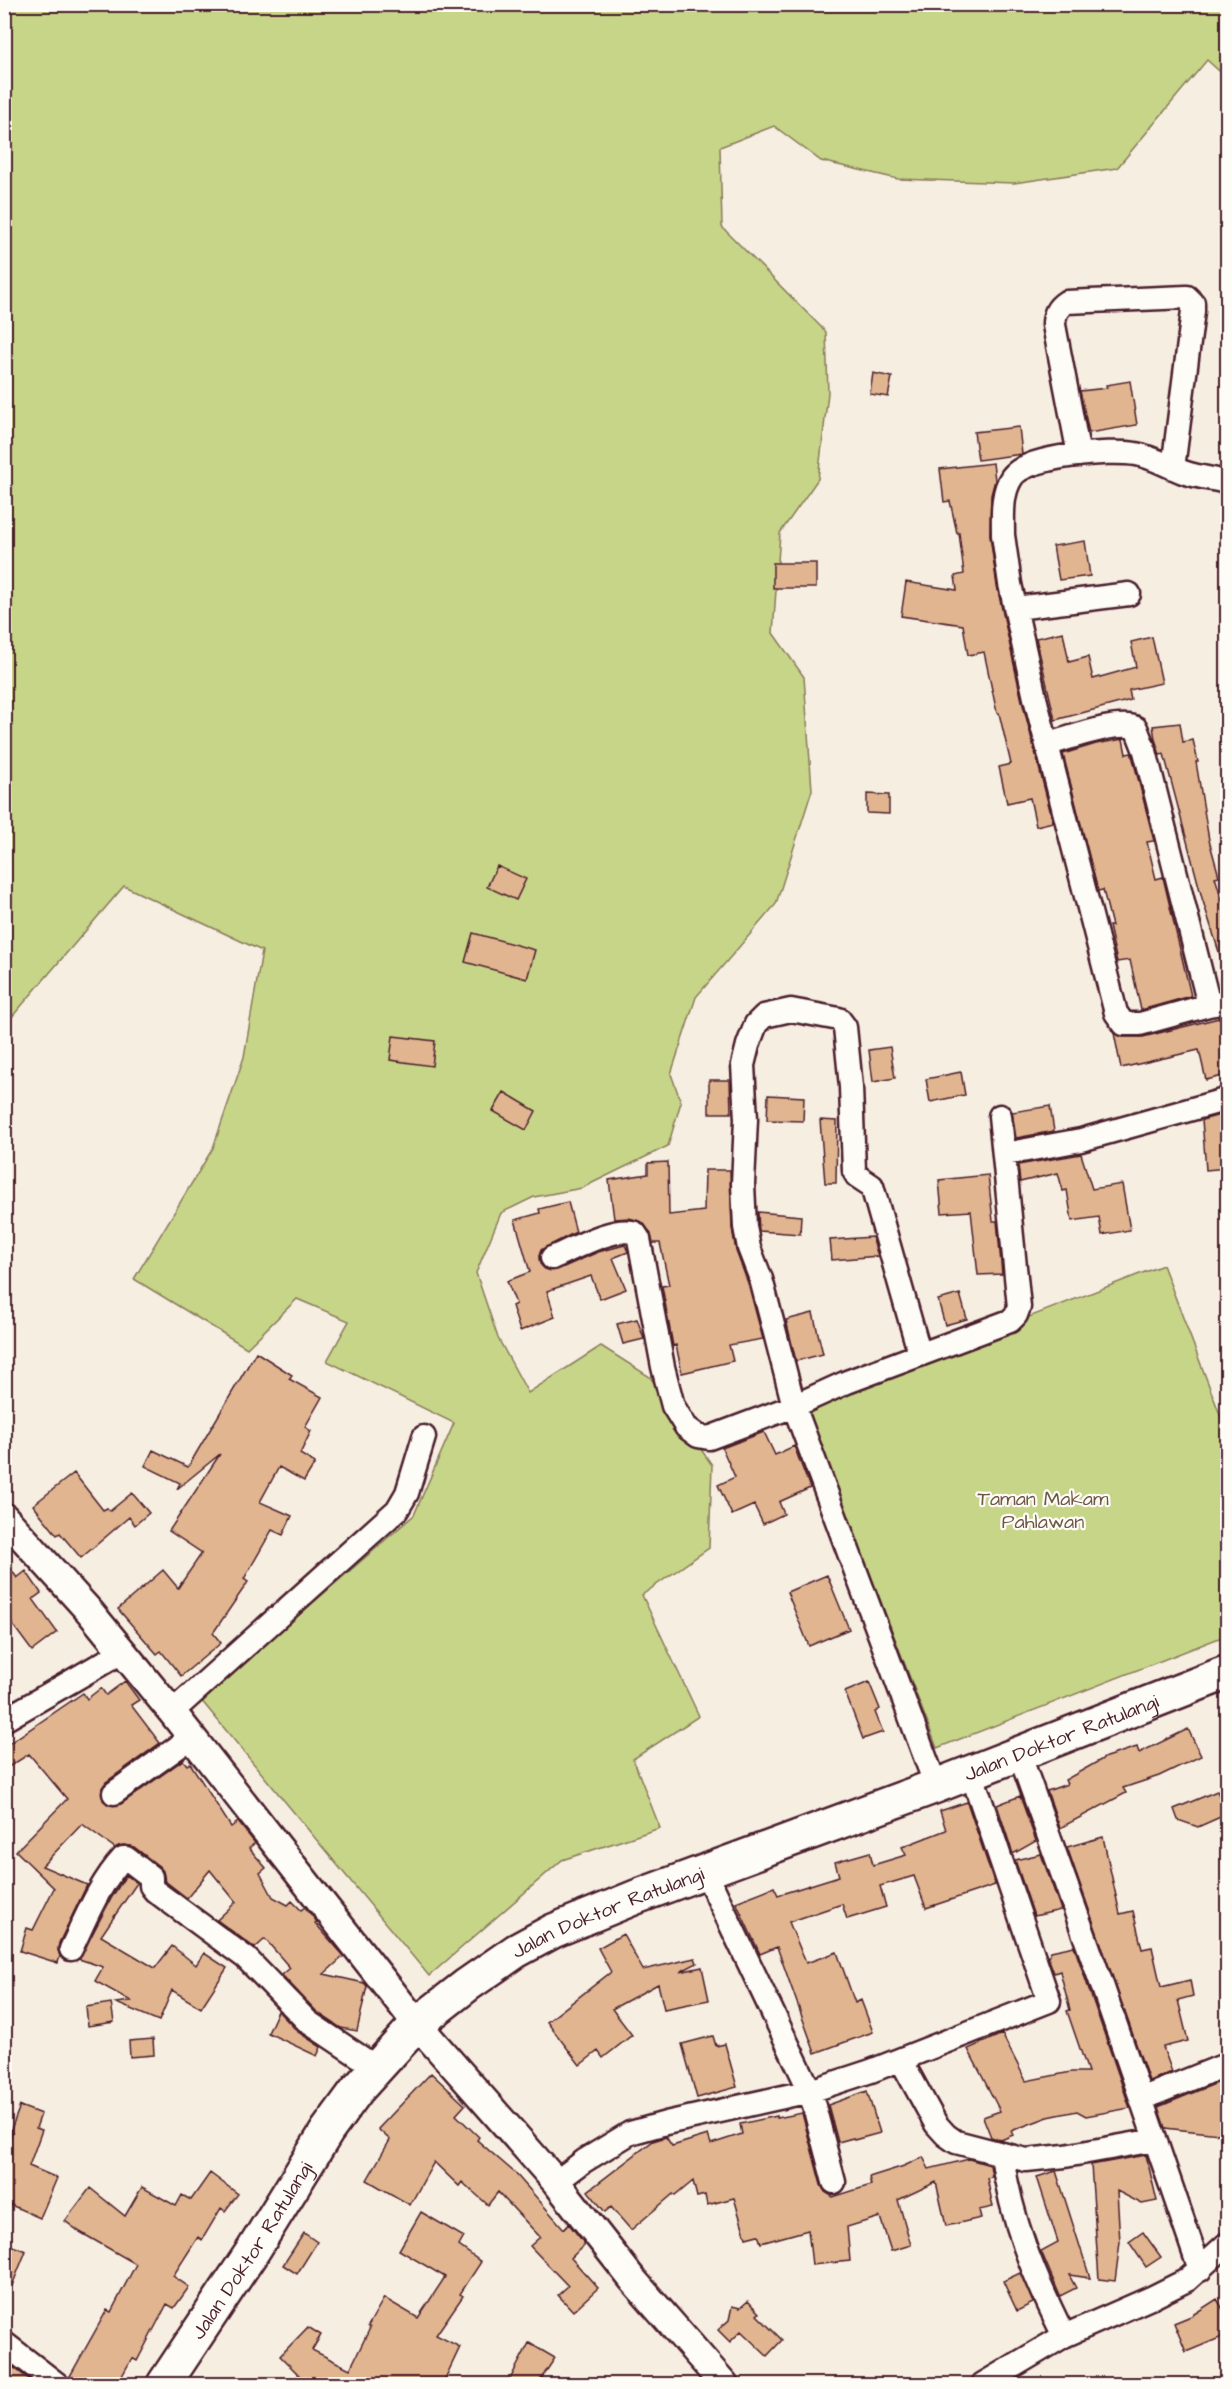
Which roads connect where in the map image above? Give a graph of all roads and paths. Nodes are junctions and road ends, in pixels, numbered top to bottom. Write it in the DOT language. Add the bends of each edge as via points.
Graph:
graph roads {
  1 [pos="1079,455"];
  2 [pos="1173,468"];
  3 [pos="1227,482"];
  4 [pos="1129,594"];
  5 [pos="1016,608"];
  6 [pos="1048,744"];
  7 [pos="1218,1004"];
  8 [pos="1227,1099"];
  9 [pos="1000,1116"];
  10 [pos="1005,1154"];
  11 [pos="552,1258"];
  12 [pos="920,1355"];
  13 [pos="794,1406"];
  14 [pos="424,1437"];
  15 [pos="4,1517"];
  16 [pos="122,1652"];
  17 [pos="1227,1672"];
  18 [pos="172,1712"];
  19 [pos="4,1720"];
  20 [pos="192,1737"];
  21 [pos="1019,1754"];
  22 [pos="970,1772"];
  23 [pos="936,1786"];
  24 [pos="114,1793"];
  25 [pos="705,1871"];
  26 [pos="71,1949"];
  27 [pos="417,2024"];
  28 [pos="901,2060"];
  29 [pos="1227,2064"];
  30 [pos="377,2068"];
  31 [pos="810,2091"];
  32 [pos="1141,2099"];
  33 [pos="1155,2140"];
  34 [pos="1002,2155"];
  35 [pos="556,2182"];
  36 [pos="834,2182"];
  37 [pos="1227,2243"];
  38 [pos="1200,2270"];
  39 [pos="1064,2336"];
  40 [pos="4,2343"];
  41 [pos="57,2385"];
  42 [pos="164,2385"];
  43 [pos="724,2385"];
  44 [pos="983,2385"];
  1 -- 2 [label="street" via="1137,454"];
  1 -- 2 [label="street" via="1054,315 1066,302 1187,297 1193,303 1193,311"];
  1 -- 5 [label="street" via="1018,469 1006,488 1003,535"];
  2 -- 3 [label="street"];
  4 -- 5 [label="street"];
  5 -- 6 [label="street"];
  6 -- 7 [label="street" via="1115,726 1136,728"];
  6 -- 7 [label="street" via="1118,1018 1124,1024 1140,1024"];
  8 -- 10 [label="street" via="1081,1140"];
  9 -- 10 [label="street"];
  10 -- 12 [label="street" via="1019,1307 1016,1315 1010,1321"];
  11 -- 13 [label="street" via="600,1237 635,1233 673,1406 679,1419 698,1436 709,1438"];
  12 -- 13 [label="street"];
  12 -- 13 [label="street" via="872,1186 854,1171 845,1027 839,1019 791,1010 764,1016 756,1024 743,1065 745,1227"];
  13 -- 23 [label="street"];
  14 -- 18 [label="street" via="397,1510"];
  15 -- 16 [label="street"];
  16 -- 18 [label="street"];
  16 -- 19 [label="street"];
  17 -- 21 [label="highway, Jalan Doktor Ratulangi"];
  18 -- 20 [label="street"];
  20 -- 24 [label="street"];
  20 -- 27 [label="street"];
  21 -- 22 [label="highway, Jalan Doktor Ratulangi"];
  21 -- 32 [label="street"];
  22 -- 23 [label="highway, Jalan Doktor Ratulangi"];
  22 -- 28 [label="street" via="1049,2001"];
  23 -- 25 [label="highway, Jalan Doktor Ratulangi"];
  25 -- 27 [label="highway, Jalan Doktor Ratulangi" via="553,1931 467,1984"];
  25 -- 31 [label="street"];
  26 -- 30 [label="street" via="100,1891 117,1864 126,1858 152,1877 153,1890 246,1958 308,2022"];
  27 -- 30 [label="highway, Jalan Doktor Ratulangi"];
  27 -- 35 [label="street"];
  28 -- 31 [label="street"];
  28 -- 34 [label="street" via="946,2135"];
  29 -- 32 [label="street"];
  30 -- 42 [label="highway, Jalan Doktor Ratulangi" via="327,2131"];
  31 -- 35 [label="street" via="630,2133"];
  31 -- 36 [label="street"];
  32 -- 33 [label="street"];
  33 -- 34 [label="street" via="1048,2158 1026,2160"];
  33 -- 38 [label="street"];
  34 -- 39 [label="street" via="1023,2248"];
  35 -- 43 [label="street" via="633,2280"];
  37 -- 38 [label="street"];
  38 -- 39 [label="street" via="1153,2298"];
  39 -- 44 [label="street"];
  40 -- 41 [label="street"];
}
